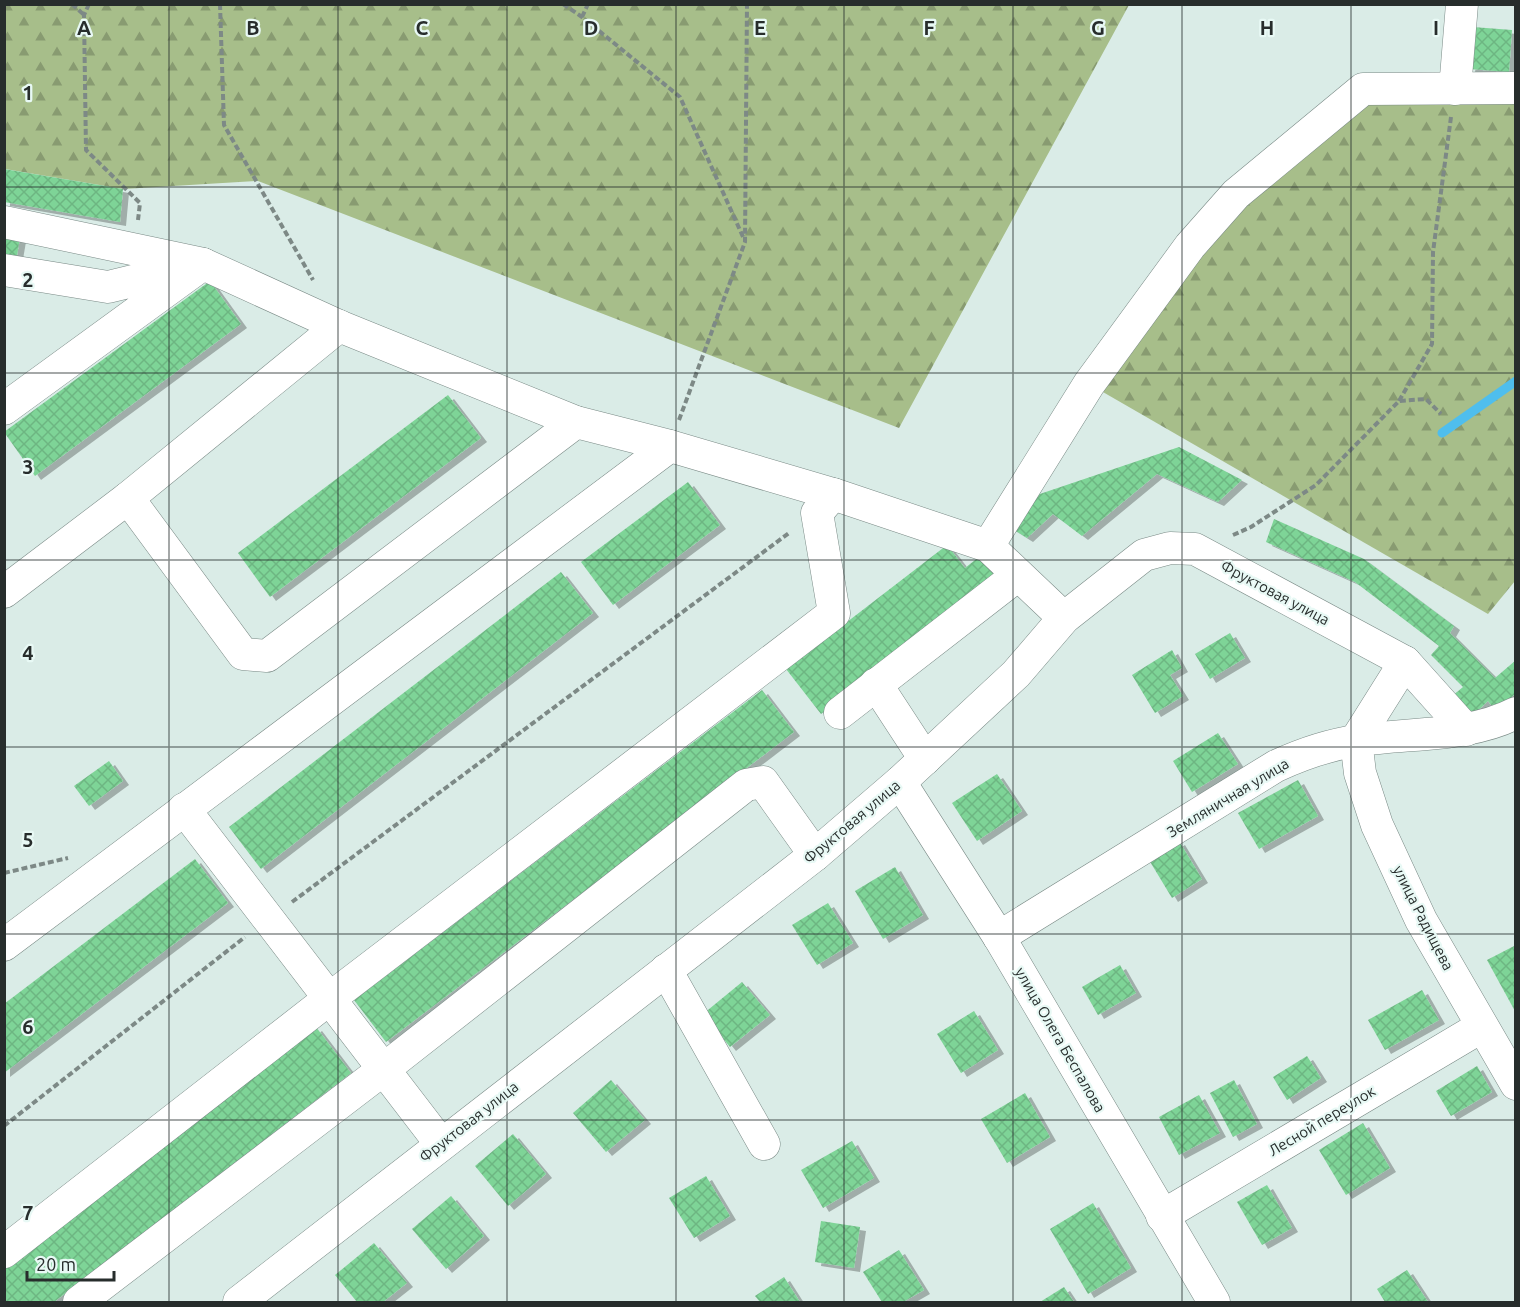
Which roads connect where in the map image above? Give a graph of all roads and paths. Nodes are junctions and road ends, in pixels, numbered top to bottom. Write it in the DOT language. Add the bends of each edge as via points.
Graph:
graph roads {
  1 [pos="72,4"];
  2 [pos="89,4"];
  3 [pos="220,4"];
  4 [pos="563,4"];
  5 [pos="588,4"];
  6 [pos="747,4"];
  7 [pos="1462,4"];
  8 [pos="84,15"];
  9 [pos="582,17"];
  10 [pos="1515,88"];
  11 [pos="1455,89"];
  12 [pos="4,222"];
  13 [pos="745,242"];
  14 [pos="135,249"];
  15 [pos="203,264"];
  16 [pos="4,270"];
  17 [pos="316,285"];
  18 [pos="339,326"];
  19 [pos="1399,401"];
  20 [pos="4,410"];
  21 [pos="1441,414"];
  22 [pos="576,422"];
  23 [pos="670,446"];
  24 [pos="128,498"];
  25 [pos="825,504"];
  26 [pos="1251,527"];
  27 [pos="988,546"];
  28 [pos="1018,575"];
  29 [pos="4,592"];
  30 [pos="1064,618"];
  31 [pos="1405,662"];
  32 [pos="876,684"];
  33 [pos="1515,712"];
  34 [pos="840,713"];
  35 [pos="1466,730"];
  36 [pos="1356,740"];
  37 [pos="925,759"];
  38 [pos="900,782"];
  39 [pos="184,809"];
  40 [pos="815,855"];
  41 [pos="268,919"];
  42 [pos="999,937"];
  43 [pos="4,945"];
  44 [pos="666,970"];
  45 [pos="329,999"];
  46 [pos="1481,1027"];
  47 [pos="384,1070"];
  48 [pos="1515,1084"];
  49 [pos="4,1126"];
  50 [pos="441,1144"];
  51 [pos="764,1144"];
  52 [pos="1162,1216"];
  53 [pos="4,1252"];
  54 [pos="79,1302"];
  55 [pos="238,1302"];
  56 [pos="1214,1302"];
  1 -- 8 [label="path"];
  2 -- 8 [label="path"];
  3 -- 17 [label="path" via="224,125"];
  4 -- 9 [label="path"];
  5 -- 9 [label="path"];
  6 -- 13 [label="path"];
  7 -- 11 [label="street"];
  8 -- 14 [label="path" via="86,150 140,203"];
  9 -- 13 [label="path" via="680,97"];
  10 -- 11 [label="street"];
  11 -- 19 [label="path" via="1434,252 1432,344"];
  11 -- 27 [label="street" via="1363,89 1236,194 1190,246 1089,384"];
  12 -- 14 [label="street"];
  13 -- 23 [label="path"];
  14 -- 15 [label="street"];
  15 -- 16 [label="street" via="108,287"];
  15 -- 18 [label="street"];
  15 -- 20 [label="street"];
  18 -- 22 [label="street"];
  18 -- 24 [label="street"];
  19 -- 21 [label="path" via="1426,399"];
  19 -- 26 [label="path" via="1316,485"];
  22 -- 23 [label="street"];
  22 -- 24 [label="street" via="267,656 243,654"];
  23 -- 25 [label="street"];
  23 -- 39 [label="street"];
  24 -- 29 [label="street"];
  25 -- 27 [label="street"];
  25 -- 41 [label="path"];
  25 -- 45 [label="street" via="834,612"];
  27 -- 28 [label="street"];
  28 -- 30 [label="street"];
  28 -- 32 [label="street"];
  30 -- 31 [label="street, Фруктовая улица" via="1144,555 1170,548 1195,549"];
  30 -- 37 [label="street, Фруктовая улица" via="1016,674"];
  31 -- 35 [label="street, Фруктовая улица"];
  31 -- 36 [label="street"];
  32 -- 34 [label="street"];
  32 -- 37 [label="street"];
  33 -- 35 [label="street, Земляничная улица"];
  35 -- 36 [label="street, Земляничная улица"];
  36 -- 42 [label="street, Земляничная улица" via="1313,750 1276,766"];
  36 -- 46 [label="street, улица Радищева" via="1360,773 1377,825 1421,920"];
  37 -- 38 [label="street, Фруктовая улица"];
  38 -- 40 [label="street, Фруктовая улица"];
  38 -- 42 [label="street, улица Олега Беспалова"];
  39 -- 41 [label="street"];
  39 -- 43 [label="street"];
  40 -- 44 [label="street, Фруктовая улица"];
  40 -- 47 [label="street" via="763,782 746,785"];
  41 -- 45 [label="street"];
  41 -- 49 [label="path"];
  42 -- 52 [label="street, улица Олега Беспалова"];
  44 -- 50 [label="street, Фруктовая улица"];
  44 -- 51 [label="street"];
  45 -- 47 [label="street"];
  45 -- 53 [label="street"];
  46 -- 48 [label="street, улица Радищева"];
  46 -- 52 [label="street, Лесной переулок"];
  47 -- 50 [label="street"];
  47 -- 54 [label="street"];
  50 -- 55 [label="street, Фруктовая улица"];
  52 -- 56 [label="street, улица Олега Беспалова"];
}
